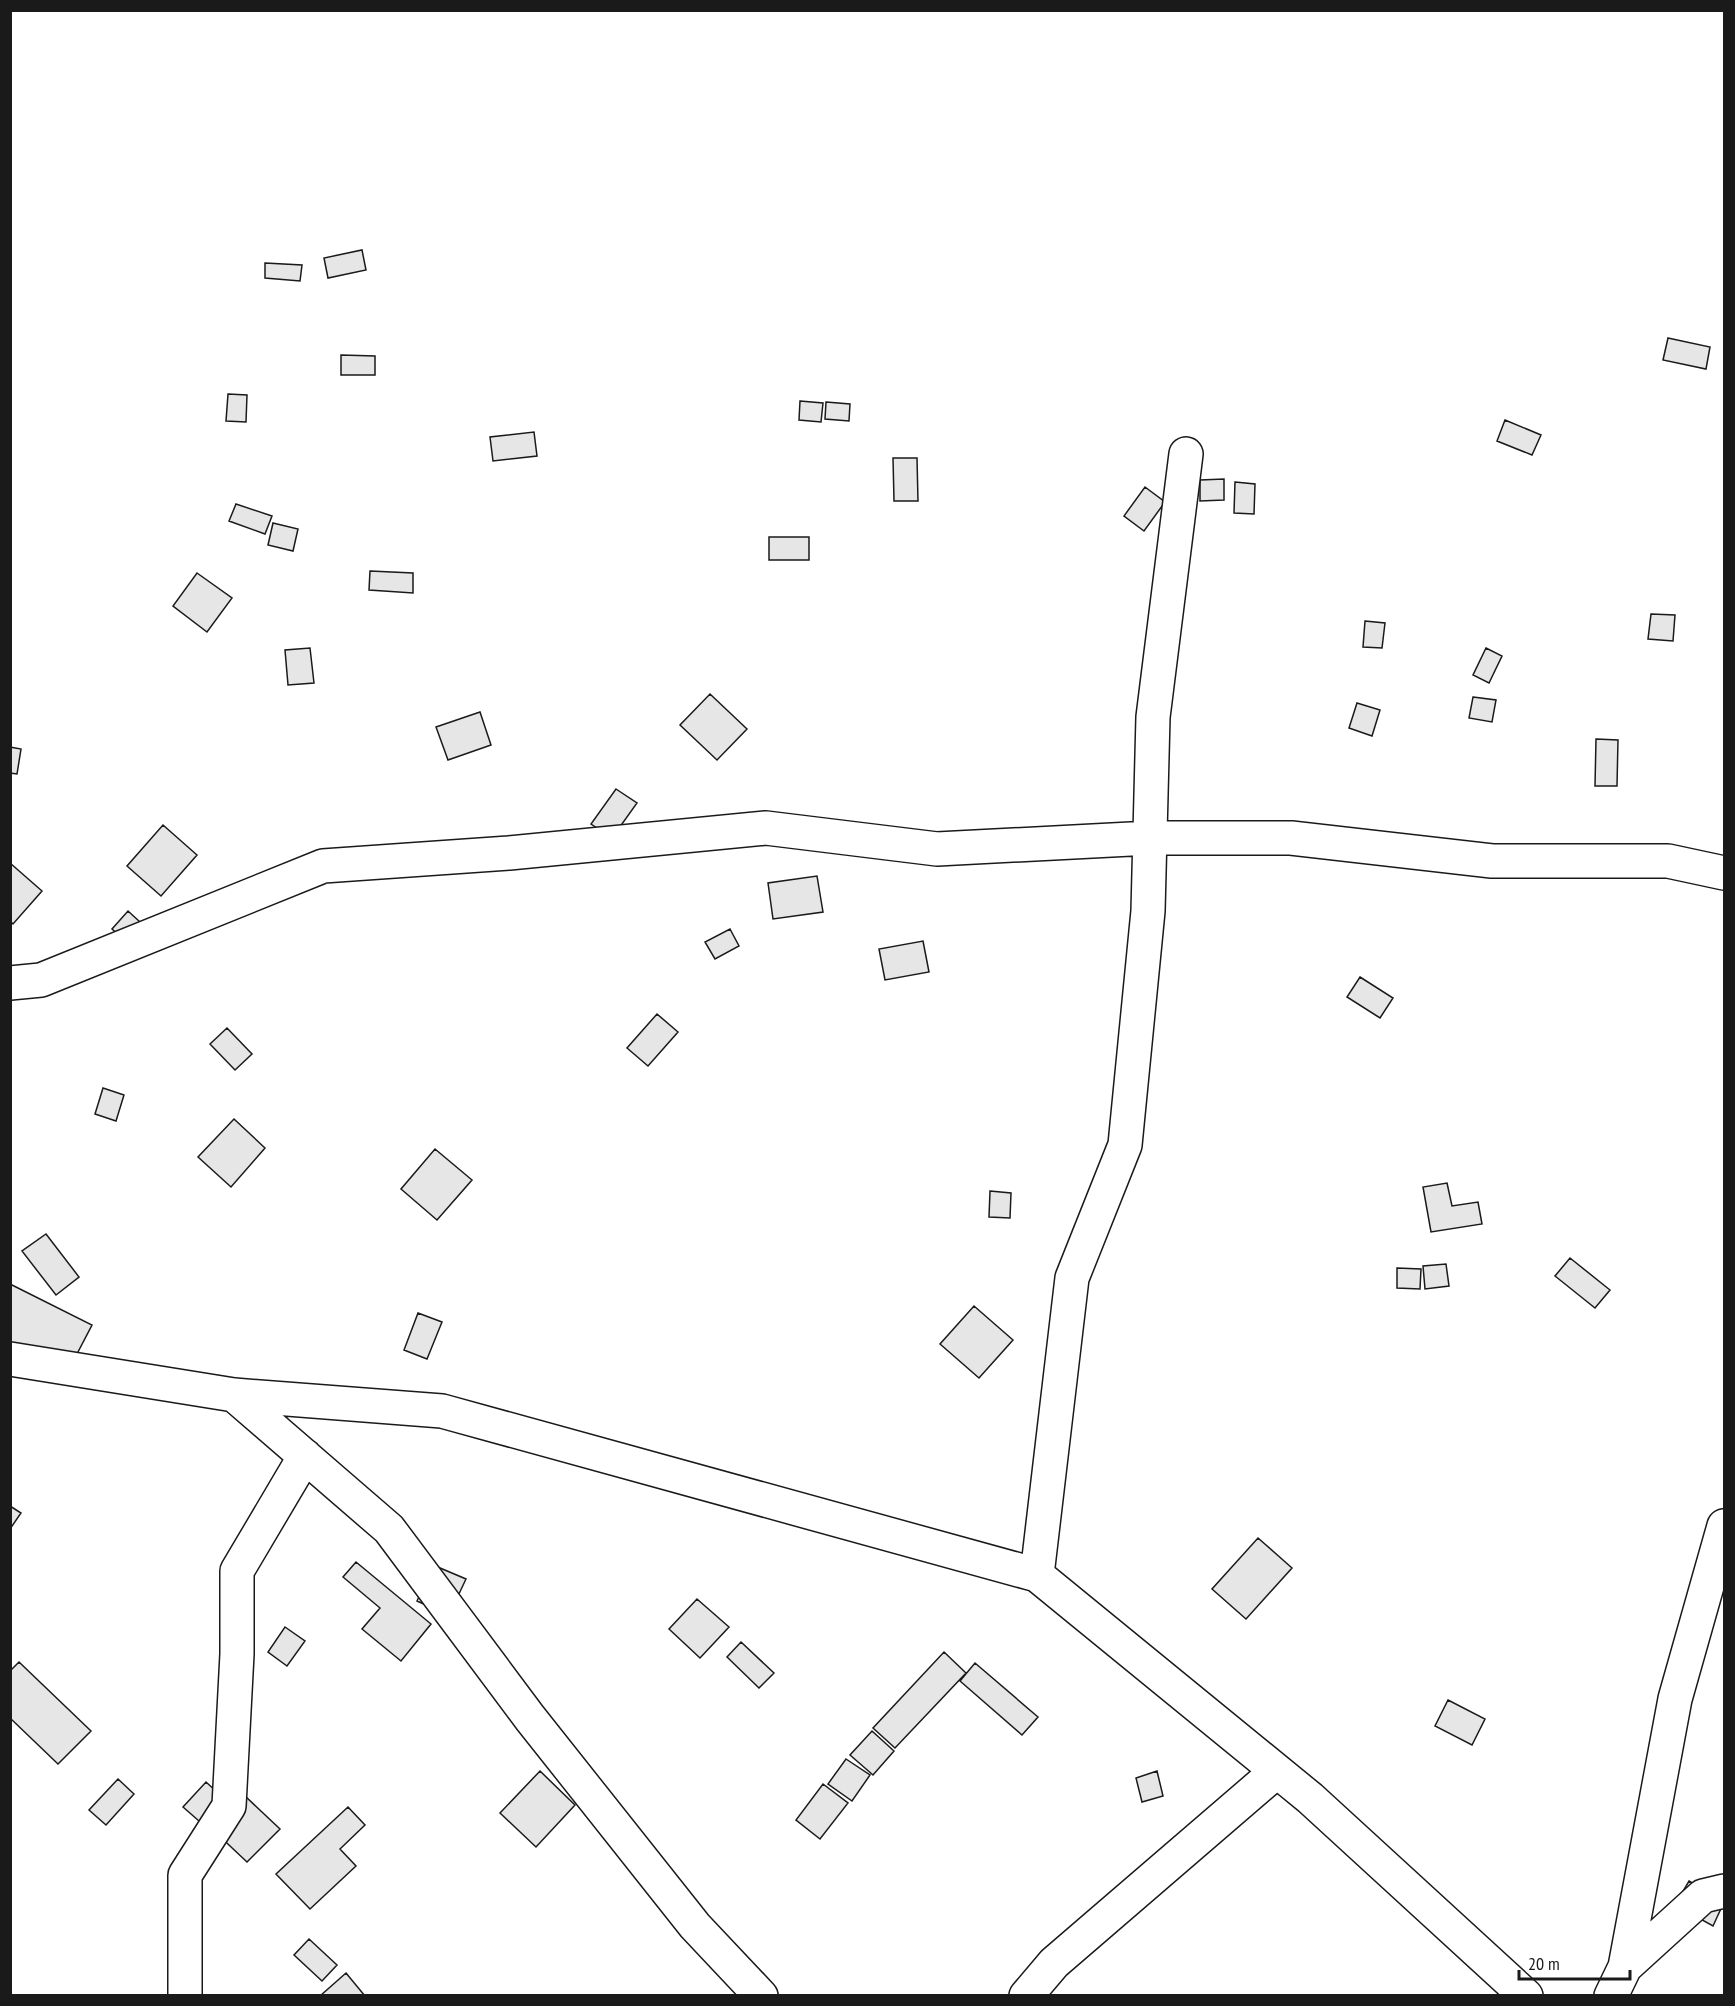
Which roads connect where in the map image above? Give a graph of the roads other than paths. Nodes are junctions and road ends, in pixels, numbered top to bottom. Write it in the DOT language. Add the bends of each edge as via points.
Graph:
graph roads {
  1 [pos="1186,454"];
  2 [pos="1150,838"];
  3 [pos="1725,873"];
  4 [pos="10,983"];
  5 [pos="10,1359"];
  6 [pos="234,1395"];
  7 [pos="305,1456"];
  8 [pos="1725,1526"];
  9 [pos="1037,1575"];
  10 [pos="1277,1771"];
  11 [pos="1725,1891"];
  12 [pos="1618,1981"];
  13 [pos="185,1995"];
  14 [pos="761,1995"];
  15 [pos="1026,1995"];
  16 [pos="1526,1995"];
  1 -- 2 [label="street" via="1153,717"];
  2 -- 3 [label="street" via="1291,838 1492,861 1668,861"];
  2 -- 4 [label="street" via="937,849 766,828 509,854 323,866 40,980"];
  2 -- 9 [label="street" via="1148,911 1125,1145 1072,1278"];
  5 -- 6 [label="street"];
  6 -- 7 [label="street"];
  6 -- 9 [label="street" via="442,1411"];
  7 -- 13 [label="street" via="237,1571 229,1806 185,1875"];
  7 -- 14 [label="street" via="389,1529 530,1718 695,1926"];
  8 -- 12 [label="street" via="1675,1699"];
  9 -- 10 [label="street"];
  10 -- 15 [label="street" via="1054,1963"];
  10 -- 16 [label="street"];
  11 -- 12 [label="street" via="1703,1896"];
}
